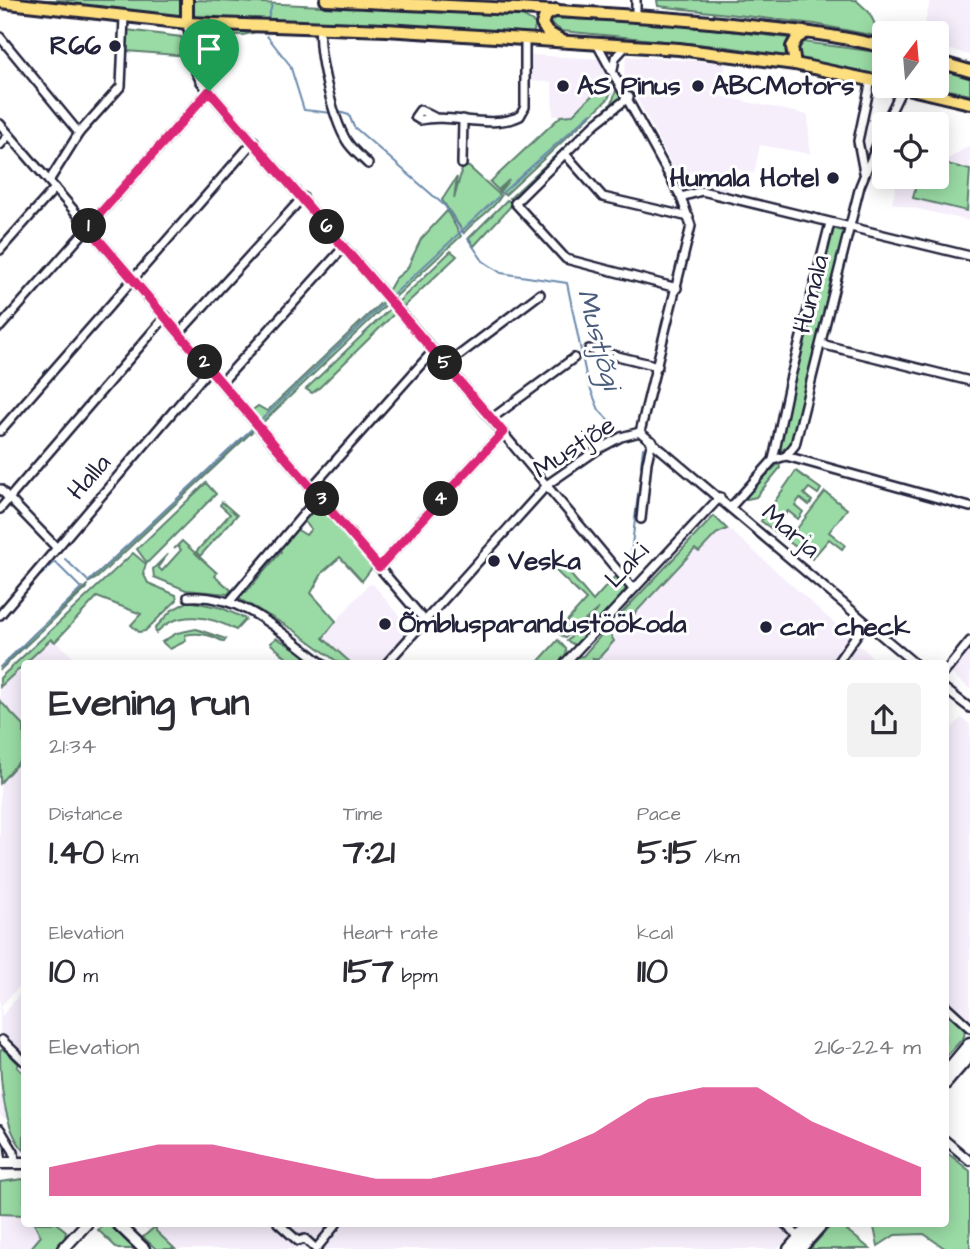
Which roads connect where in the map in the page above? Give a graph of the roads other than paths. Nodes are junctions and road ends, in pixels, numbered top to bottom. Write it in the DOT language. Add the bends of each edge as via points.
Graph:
graph roads {
  1 [pos="187,0"];
  2 [pos="326,0"];
  3 [pos="636,0"];
  4 [pos="0,2"];
  5 [pos="559,9"];
  6 [pos="636,15"];
  7 [pos="124,17"];
  8 [pos="187,23"];
  9 [pos="320,28"];
  10 [pos="805,33"];
  11 [pos="0,37"];
  12 [pos="525,39"];
  13 [pos="565,42"];
  14 [pos="597,44"];
  15 [pos="872,45"];
  16 [pos="626,46"];
  17 [pos="795,64"];
  18 [pos="949,65"];
  19 [pos="613,70"];
  20 [pos="970,71"];
  21 [pos="871,80"];
  22 [pos="209,91"];
  23 [pos="629,97"];
  24 [pos="949,98"];
  25 [pos="969,102"];
  26 [pos="434,117"];
  27 [pos="463,119"];
  28 [pos="0,124"];
  29 [pos="79,133"];
  30 [pos="9,135"];
  31 [pos="254,141"];
  32 [pos="0,145"];
  33 [pos="872,154"];
  34 [pos="566,155"];
  35 [pos="368,164"];
  36 [pos="462,164"];
  37 [pos="864,172"];
  38 [pos="52,184"];
  39 [pos="303,197"];
  40 [pos="681,197"];
  41 [pos="689,217"];
  42 [pos="830,223"];
  43 [pos="88,227"];
  44 [pos="849,227"];
  45 [pos="344,247"];
  46 [pos="0,250"];
  47 [pos="970,256"];
  48 [pos="131,277"];
  49 [pos="677,288"];
  50 [pos="540,295"];
  51 [pos="166,316"];
  52 [pos="0,327"];
  53 [pos="180,332"];
  54 [pos="821,344"];
  55 [pos="589,349"];
  56 [pos="433,351"];
  57 [pos="574,358"];
  58 [pos="446,365"];
  59 [pos="657,366"];
  60 [pos="210,368"];
  61 [pos="970,381"];
  62 [pos="222,382"];
  63 [pos="491,419"];
  64 [pos="0,430"];
  65 [pos="503,432"];
  66 [pos="640,432"];
  67 [pos="652,442"];
  68 [pos="786,456"];
  69 [pos="773,460"];
  70 [pos="548,484"];
  71 [pos="312,487"];
  72 [pos="0,489"];
  73 [pos="319,496"];
  74 [pos="720,497"];
  75 [pos="8,499"];
  76 [pos="970,506"];
  77 [pos="731,507"];
  78 [pos="0,509"];
  79 [pos="642,519"];
  80 [pos="56,547"];
  81 [pos="379,567"];
  82 [pos="633,589"];
  83 [pos="188,597"];
  84 [pos="230,601"];
  85 [pos="0,615"];
  86 [pos="425,621"];
  87 [pos="865,623"];
  88 [pos="970,642"];
  89 [pos="319,660"];
  90 [pos="390,660"];
  91 [pos="568,660"];
  92 [pos="839,660"];
  93 [pos="910,660"];
  94 [pos="949,668"];
  95 [pos="949,692"];
  96 [pos="970,708"];
  97 [pos="949,1008"];
  98 [pos="970,1028"];
  99 [pos="2,1040"];
  100 [pos="970,1043"];
  101 [pos="970,1055"];
  102 [pos="21,1058"];
  103 [pos="949,1068"];
  104 [pos="949,1079"];
  105 [pos="0,1129"];
  106 [pos="949,1143"];
  107 [pos="0,1147"];
  108 [pos="970,1161"];
  109 [pos="20,1162"];
  110 [pos="1,1163"];
  111 [pos="83,1227"];
  112 [pos="121,1227"];
  113 [pos="282,1227"];
  114 [pos="334,1227"];
  115 [pos="788,1227"];
  116 [pos="810,1227"];
  117 [pos="819,1227"];
  118 [pos="802,1243"];
  119 [pos="63,1249"];
  120 [pos="144,1249"];
  121 [pos="316,1249"];
  122 [pos="789,1249"];
  1 -- 8 [label="main road"];
  2 -- 5 [label="main road"];
  3 -- 6 [label="street"];
  4 -- 7 [label="main road"];
  5 -- 6 [label="main road"];
  5 -- 13 [label="main road" via="545,16 542,24"];
  6 -- 10 [label="main road"];
  7 -- 8 [label="main road"];
  7 -- 29 [label="street" via="121,86"];
  8 -- 9 [label="main road"];
  8 -- 22 [label="street" via="196,72"];
  9 -- 12 [label="main road"];
  9 -- 35 [label="street" via="337,119 346,142"];
  10 -- 15 [label="main road"];
  10 -- 17 [label="main road" via="792,47"];
  11 -- 29 [label="street"];
  12 -- 13 [label="main road"];
  12 -- 27 [label="street" via="525,107 520,116 513,120"];
  13 -- 14 [label="main road"];
  14 -- 16 [label="main road"];
  14 -- 19 [label="street, Mustjõe"];
  16 -- 17 [label="main road"];
  16 -- 19 [label="street" via="615,58"];
  17 -- 21 [label="main road"];
  18 -- 20 [label="main road"];
  19 -- 23 [label="street, Mustjõe"];
  21 -- 37 [label="street" via="858,141"];
  22 -- 31 [label="street"];
  22 -- 43 [label="street"];
  23 -- 34 [label="street"];
  23 -- 40 [label="street, Mustjõe"];
  24 -- 25 [label="main road"];
  26 -- 27 [label="street"];
  27 -- 36 [label="street"];
  28 -- 30 [label="street"];
  29 -- 38 [label="street"];
  30 -- 32 [label="street"];
  30 -- 38 [label="street"];
  31 -- 39 [label="street"];
  31 -- 48 [label="street"];
  33 -- 37 [label="street, Humala"];
  34 -- 41 [label="street" via="603,197"];
  34 -- 49 [label="street" via="515,203 566,259"];
  37 -- 44 [label="street, Humala"];
  38 -- 43 [label="street"];
  38 -- 46 [label="street"];
  39 -- 45 [label="street"];
  39 -- 53 [label="street"];
  40 -- 41 [label="street, Mustjõe"];
  40 -- 42 [label="street" via="702,191"];
  41 -- 49 [label="street, Mustjõe"];
  42 -- 44 [label="street"];
  42 -- 69 [label="street, Humala"];
  43 -- 48 [label="street"];
  43 -- 52 [label="street"];
  44 -- 47 [label="street"];
  44 -- 54 [label="street, Humala"];
  45 -- 56 [label="street"];
  45 -- 62 [label="street"];
  48 -- 51 [label="street"];
  48 -- 64 [label="street"];
  49 -- 59 [label="street, Mustjõe"];
  50 -- 58 [label="street"];
  51 -- 53 [label="street"];
  51 -- 75 [label="street"];
  53 -- 60 [label="street"];
  54 -- 61 [label="street"];
  54 -- 68 [label="street, Humala" via="798,437"];
  55 -- 59 [label="street"];
  56 -- 58 [label="street"];
  56 -- 71 [label="street"];
  57 -- 63 [label="street"];
  58 -- 63 [label="street"];
  59 -- 66 [label="street, Mustjõe"];
  60 -- 62 [label="street"];
  60 -- 80 [label="street, Halla"];
  62 -- 71 [label="street"];
  63 -- 65 [label="street"];
  65 -- 70 [label="street"];
  65 -- 81 [label="street"];
  66 -- 67 [label="street, Marja"];
  66 -- 70 [label="street, Mustjõe" via="621,437"];
  67 -- 74 [label="street, Marja"];
  67 -- 79 [label="street"];
  68 -- 69 [label="street"];
  68 -- 76 [label="street"];
  69 -- 77 [label="street"];
  70 -- 82 [label="street"];
  70 -- 86 [label="street, Mustjõe"];
  71 -- 73 [label="street"];
  72 -- 75 [label="street"];
  73 -- 81 [label="street"];
  73 -- 84 [label="street"];
  74 -- 77 [label="street, Marja"];
  74 -- 82 [label="street, Laki"];
  75 -- 78 [label="street"];
  75 -- 80 [label="street"];
  77 -- 87 [label="street, Marja"];
  80 -- 85 [label="street, Halla"];
  81 -- 86 [label="street"];
  82 -- 91 [label="street, Laki"];
  83 -- 84 [label="street"];
  84 -- 89 [label="street" via="280,629"];
  86 -- 90 [label="street, Mustjõe"];
  87 -- 92 [label="street"];
  87 -- 93 [label="street, Marja"];
  88 -- 94 [label="street"];
  95 -- 96 [label="street"];
  97 -- 98 [label="street"];
  99 -- 102 [label="street"];
  100 -- 103 [label="main road"];
  101 -- 104 [label="main road"];
  105 -- 109 [label="street"];
  106 -- 108 [label="street"];
  107 -- 110 [label="street"];
  109 -- 110 [label="main road"];
  111 -- 119 [label="main road"];
  112 -- 120 [label="main road"];
  113 -- 121 [label="street"];
  114 -- 121 [label="street"];
  115 -- 118 [label="street"];
  116 -- 118 [label="main road"];
  117 -- 118 [label="main road"];
  118 -- 122 [label="main road"];
}
